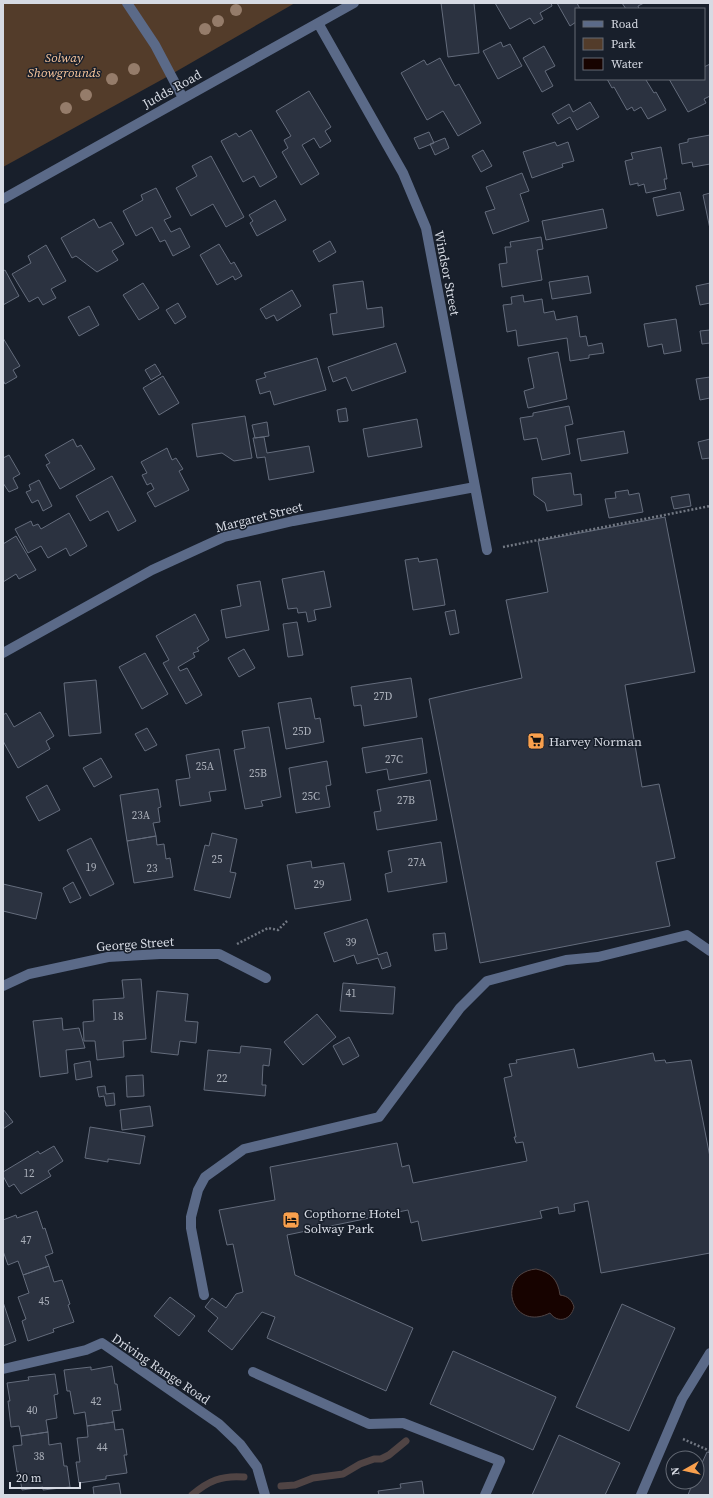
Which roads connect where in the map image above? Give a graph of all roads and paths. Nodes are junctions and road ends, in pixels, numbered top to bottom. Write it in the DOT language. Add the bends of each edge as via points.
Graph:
graph roads {
  1 [pos="127,3"];
  2 [pos="354,3"];
  3 [pos="318,23"];
  4 [pos="183,98"];
  5 [pos="3,199"];
  6 [pos="475,487"];
  7 [pos="710,506"];
  8 [pos="487,550"];
  9 [pos="3,653"];
  10 [pos="287,921"];
  11 [pos="710,951"];
  12 [pos="219,954"];
  13 [pos="266,978"];
  14 [pos="3,986"];
  15 [pos="204,1296"];
  16 [pos="710,1353"];
  17 [pos="3,1369"];
  18 [pos="253,1372"];
  19 [pos="668,1433"];
  20 [pos="710,1451"];
  21 [pos="265,1495"];
  22 [pos="485,1495"];
  23 [pos="641,1495"];
  1 -- 4 [label="street" via="155,45"];
  2 -- 3 [label="street, Judds Road"];
  3 -- 4 [label="street, Judds Road"];
  3 -- 6 [label="street, Windsor Street" via="403,173 426,228"];
  4 -- 5 [label="street, Judds Road"];
  6 -- 8 [label="street, Windsor Street"];
  6 -- 9 [label="street, Margaret Street" via="293,521 224,537 152,570"];
  7 -- 8 [label="path"];
  10 -- 12 [label="path" via="278,930 268,928"];
  11 -- 15 [label="street" via="687,934 598,957 566,960 487,981 460,1008 379,1117 244,1149 205,1177 198,1190 191,1228"];
  12 -- 13 [label="street, George Street"];
  12 -- 14 [label="street, George Street" via="108,957 29,974"];
  16 -- 19 [label="street" via="682,1399"];
  17 -- 21 [label="street, Driving Range Road" via="86,1350 102,1343 219,1424 240,1444 257,1467"];
  18 -- 22 [label="street" via="370,1424 403,1423 500,1461"];
  19 -- 20 [label="path"];
  19 -- 23 [label="street"];
}
